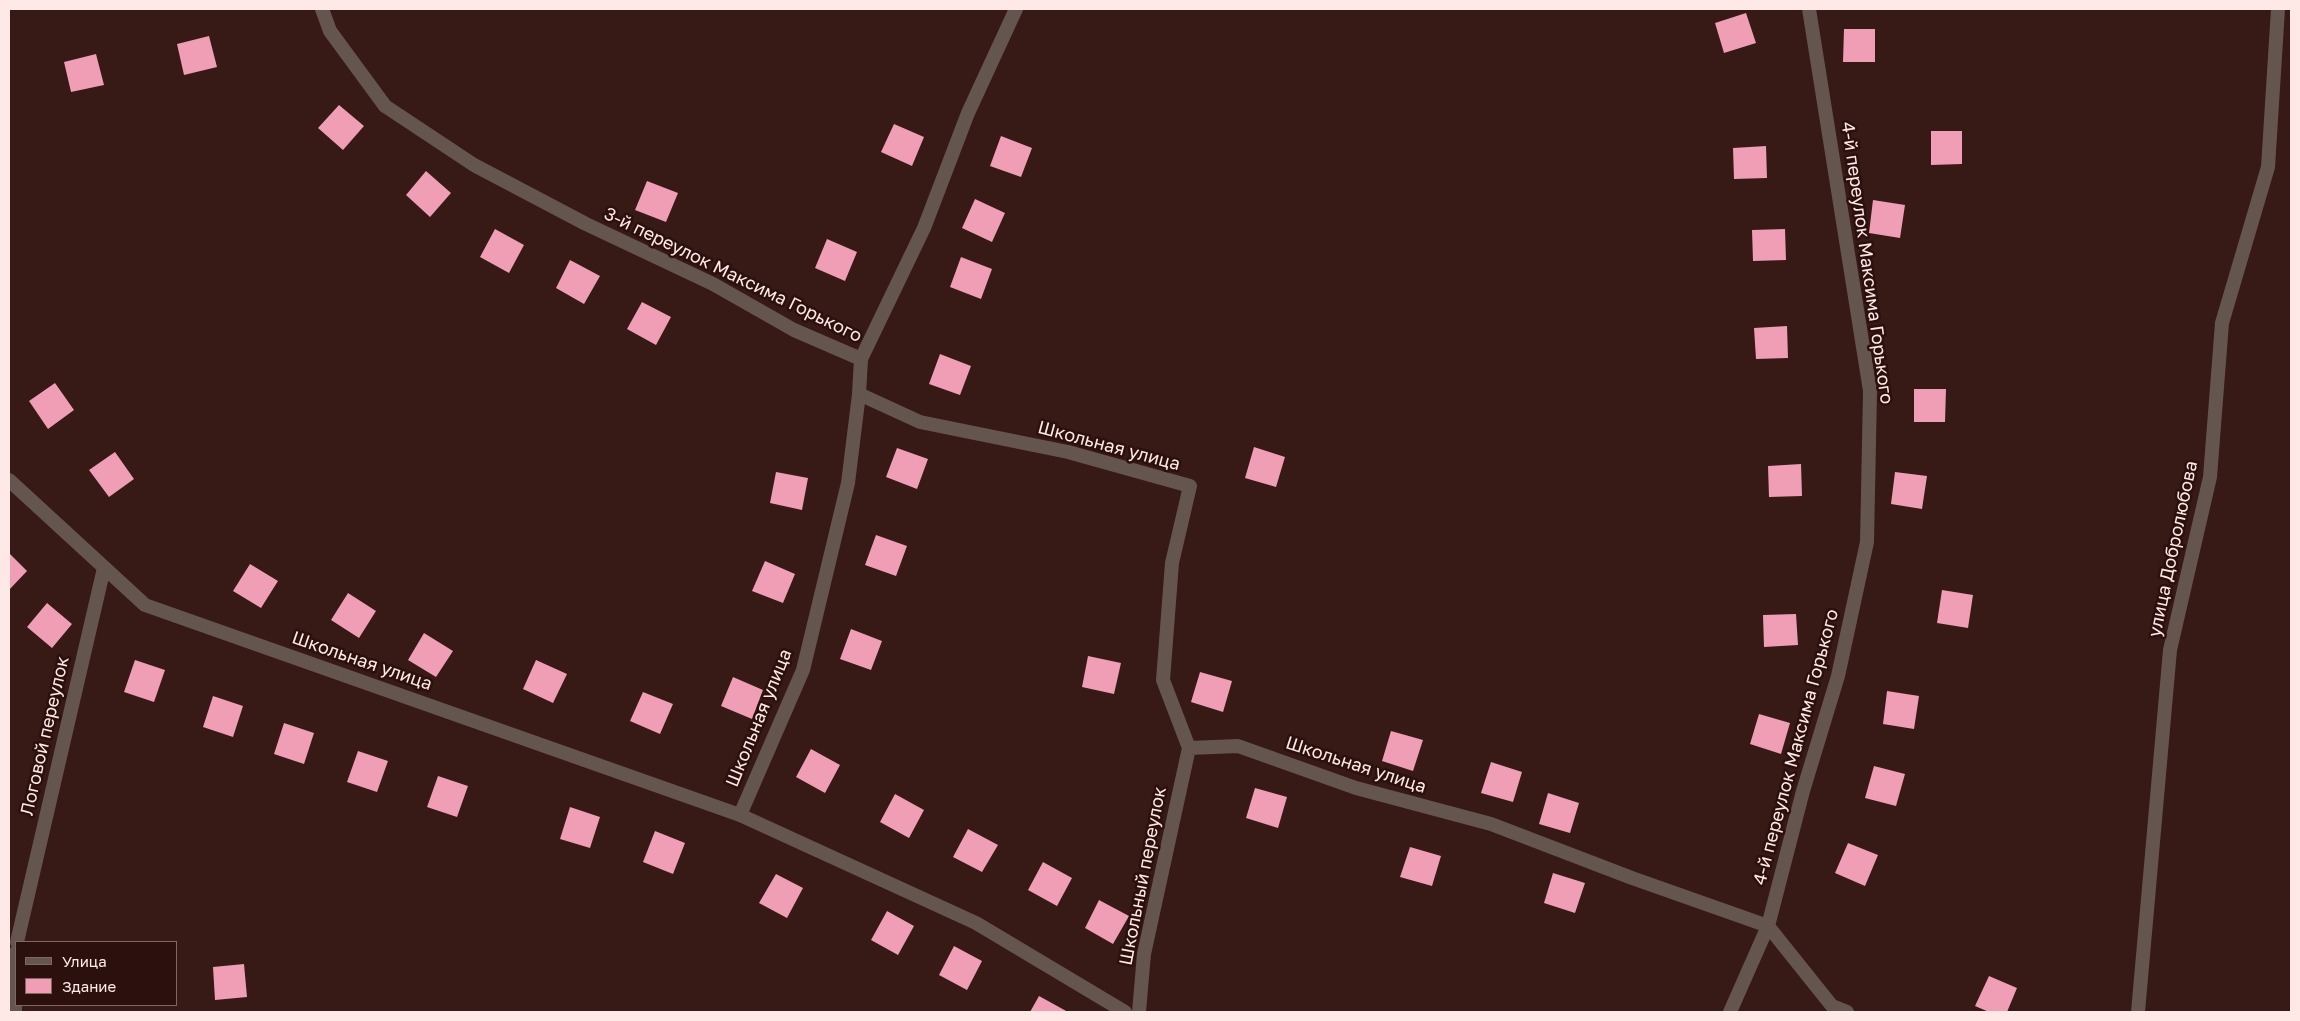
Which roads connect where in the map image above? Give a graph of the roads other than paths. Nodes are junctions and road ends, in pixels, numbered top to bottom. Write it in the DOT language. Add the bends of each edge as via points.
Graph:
graph roads {
  1 [pos="322,9"];
  2 [pos="1016,9"];
  3 [pos="1809,9"];
  4 [pos="2278,9"];
  5 [pos="861,359"];
  6 [pos="859,394"];
  7 [pos="9,480"];
  8 [pos="104,568"];
  9 [pos="1189,748"];
  10 [pos="740,815"];
  11 [pos="1768,926"];
  12 [pos="18,941"];
  13 [pos="1125,1012"];
  14 [pos="1139,1012"];
  15 [pos="1730,1012"];
  16 [pos="1847,1012"];
  17 [pos="2138,1012"];
  1 -- 5 [label="street, 3-й переулок Максима Горького" via="330,31 385,106 474,165 586,224 713,284 794,330"];
  2 -- 5 [label="street, 3-й переулок Максима Горького" via="968,113 924,228"];
  3 -- 11 [label="street, 4-й переулок Максима Горького" via="1870,391 1867,542 1838,676 1803,791"];
  4 -- 17 [label="street, улица Добролюбова" via="2268,167 2222,324 2210,477 2170,650"];
  5 -- 6 [label="street"];
  6 -- 9 [label="street, Школьная улица" via="920,422 1068,452 1190,486 1172,562 1163,680"];
  6 -- 10 [label="street, Школьная улица" via="848,483 803,670"];
  7 -- 8 [label="street, Школьная улица"];
  8 -- 10 [label="street, Школьная улица" via="145,604"];
  8 -- 12 [label="street, Логовой переулок"];
  9 -- 11 [label="street, Школьная улица" via="1238,746 1356,788 1491,824"];
  9 -- 14 [label="street, Школьный переулок" via="1144,954"];
  10 -- 13 [label="street, Школьная улица" via="976,923"];
  11 -- 15 [label="street, 4-й переулок Максима Горького"];
  11 -- 16 [label="street" via="1832,1006"];
}
